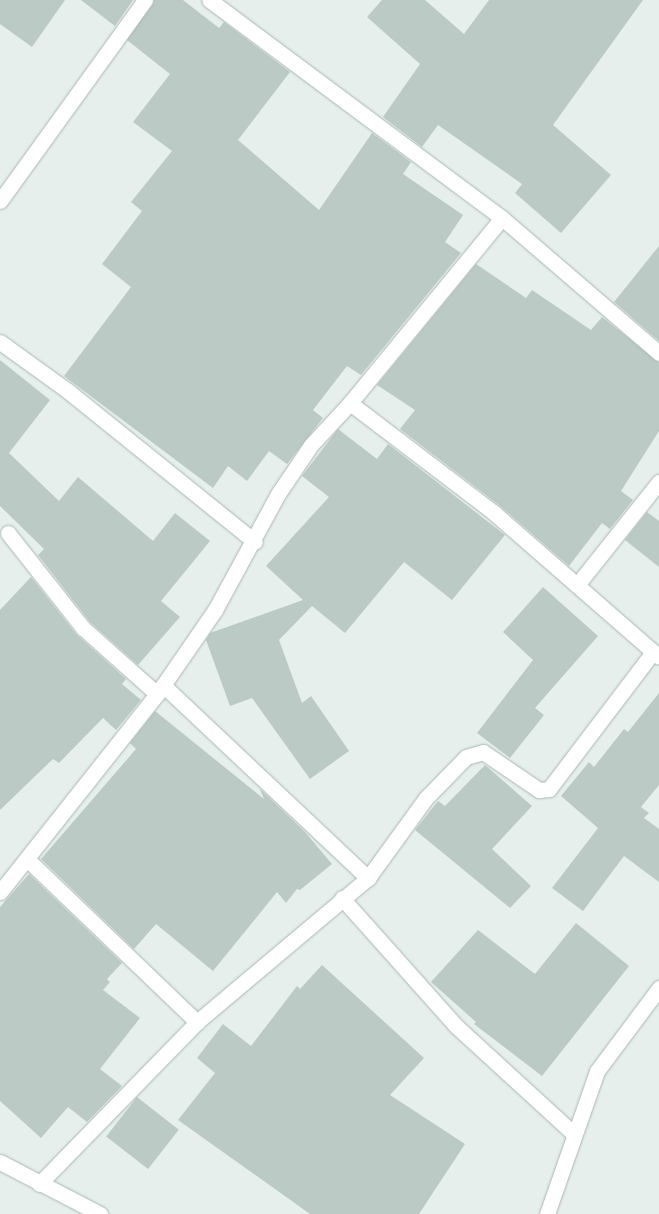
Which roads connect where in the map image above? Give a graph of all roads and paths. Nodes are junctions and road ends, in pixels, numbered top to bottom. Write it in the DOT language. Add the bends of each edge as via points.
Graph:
graph roads {
  1 [pos="145,0"];
  2 [pos="209,0"];
  3 [pos="0,201"];
  4 [pos="502,218"];
  5 [pos="0,342"];
  6 [pos="659,353"];
  7 [pos="350,403"];
  8 [pos="659,482"];
  9 [pos="8,533"];
  10 [pos="255,542"];
  11 [pos="577,585"];
  12 [pos="656,654"];
  13 [pos="160,690"];
  14 [pos="27,859"];
  15 [pos="368,878"];
  16 [pos="0,892"];
  17 [pos="342,898"];
  18 [pos="659,988"];
  19 [pos="198,1022"];
  20 [pos="574,1134"];
  21 [pos="0,1162"];
  22 [pos="39,1184"];
  23 [pos="100,1214"];
  24 [pos="546,1214"];
  1 -- 3 [label="street"];
  2 -- 4 [label="street"];
  4 -- 6 [label="street"];
  4 -- 7 [label="street"];
  5 -- 10 [label="street" via="68,391"];
  7 -- 10 [label="street" via="312,445 283,486"];
  7 -- 11 [label="street" via="493,512"];
  8 -- 11 [label="street"];
  9 -- 13 [label="street" via="76,620"];
  10 -- 13 [label="street" via="215,610"];
  11 -- 12 [label="street"];
  12 -- 15 [label="street" via="549,789 539,790 483,752 466,757 426,798"];
  13 -- 14 [label="street"];
  13 -- 15 [label="street"];
  14 -- 16 [label="street"];
  14 -- 19 [label="street"];
  15 -- 17 [label="street"];
  17 -- 19 [label="street"];
  17 -- 20 [label="street" via="456,1026"];
  18 -- 20 [label="street" via="597,1071"];
  19 -- 22 [label="street"];
  20 -- 24 [label="street"];
  21 -- 22 [label="street"];
  22 -- 23 [label="street"];
}
